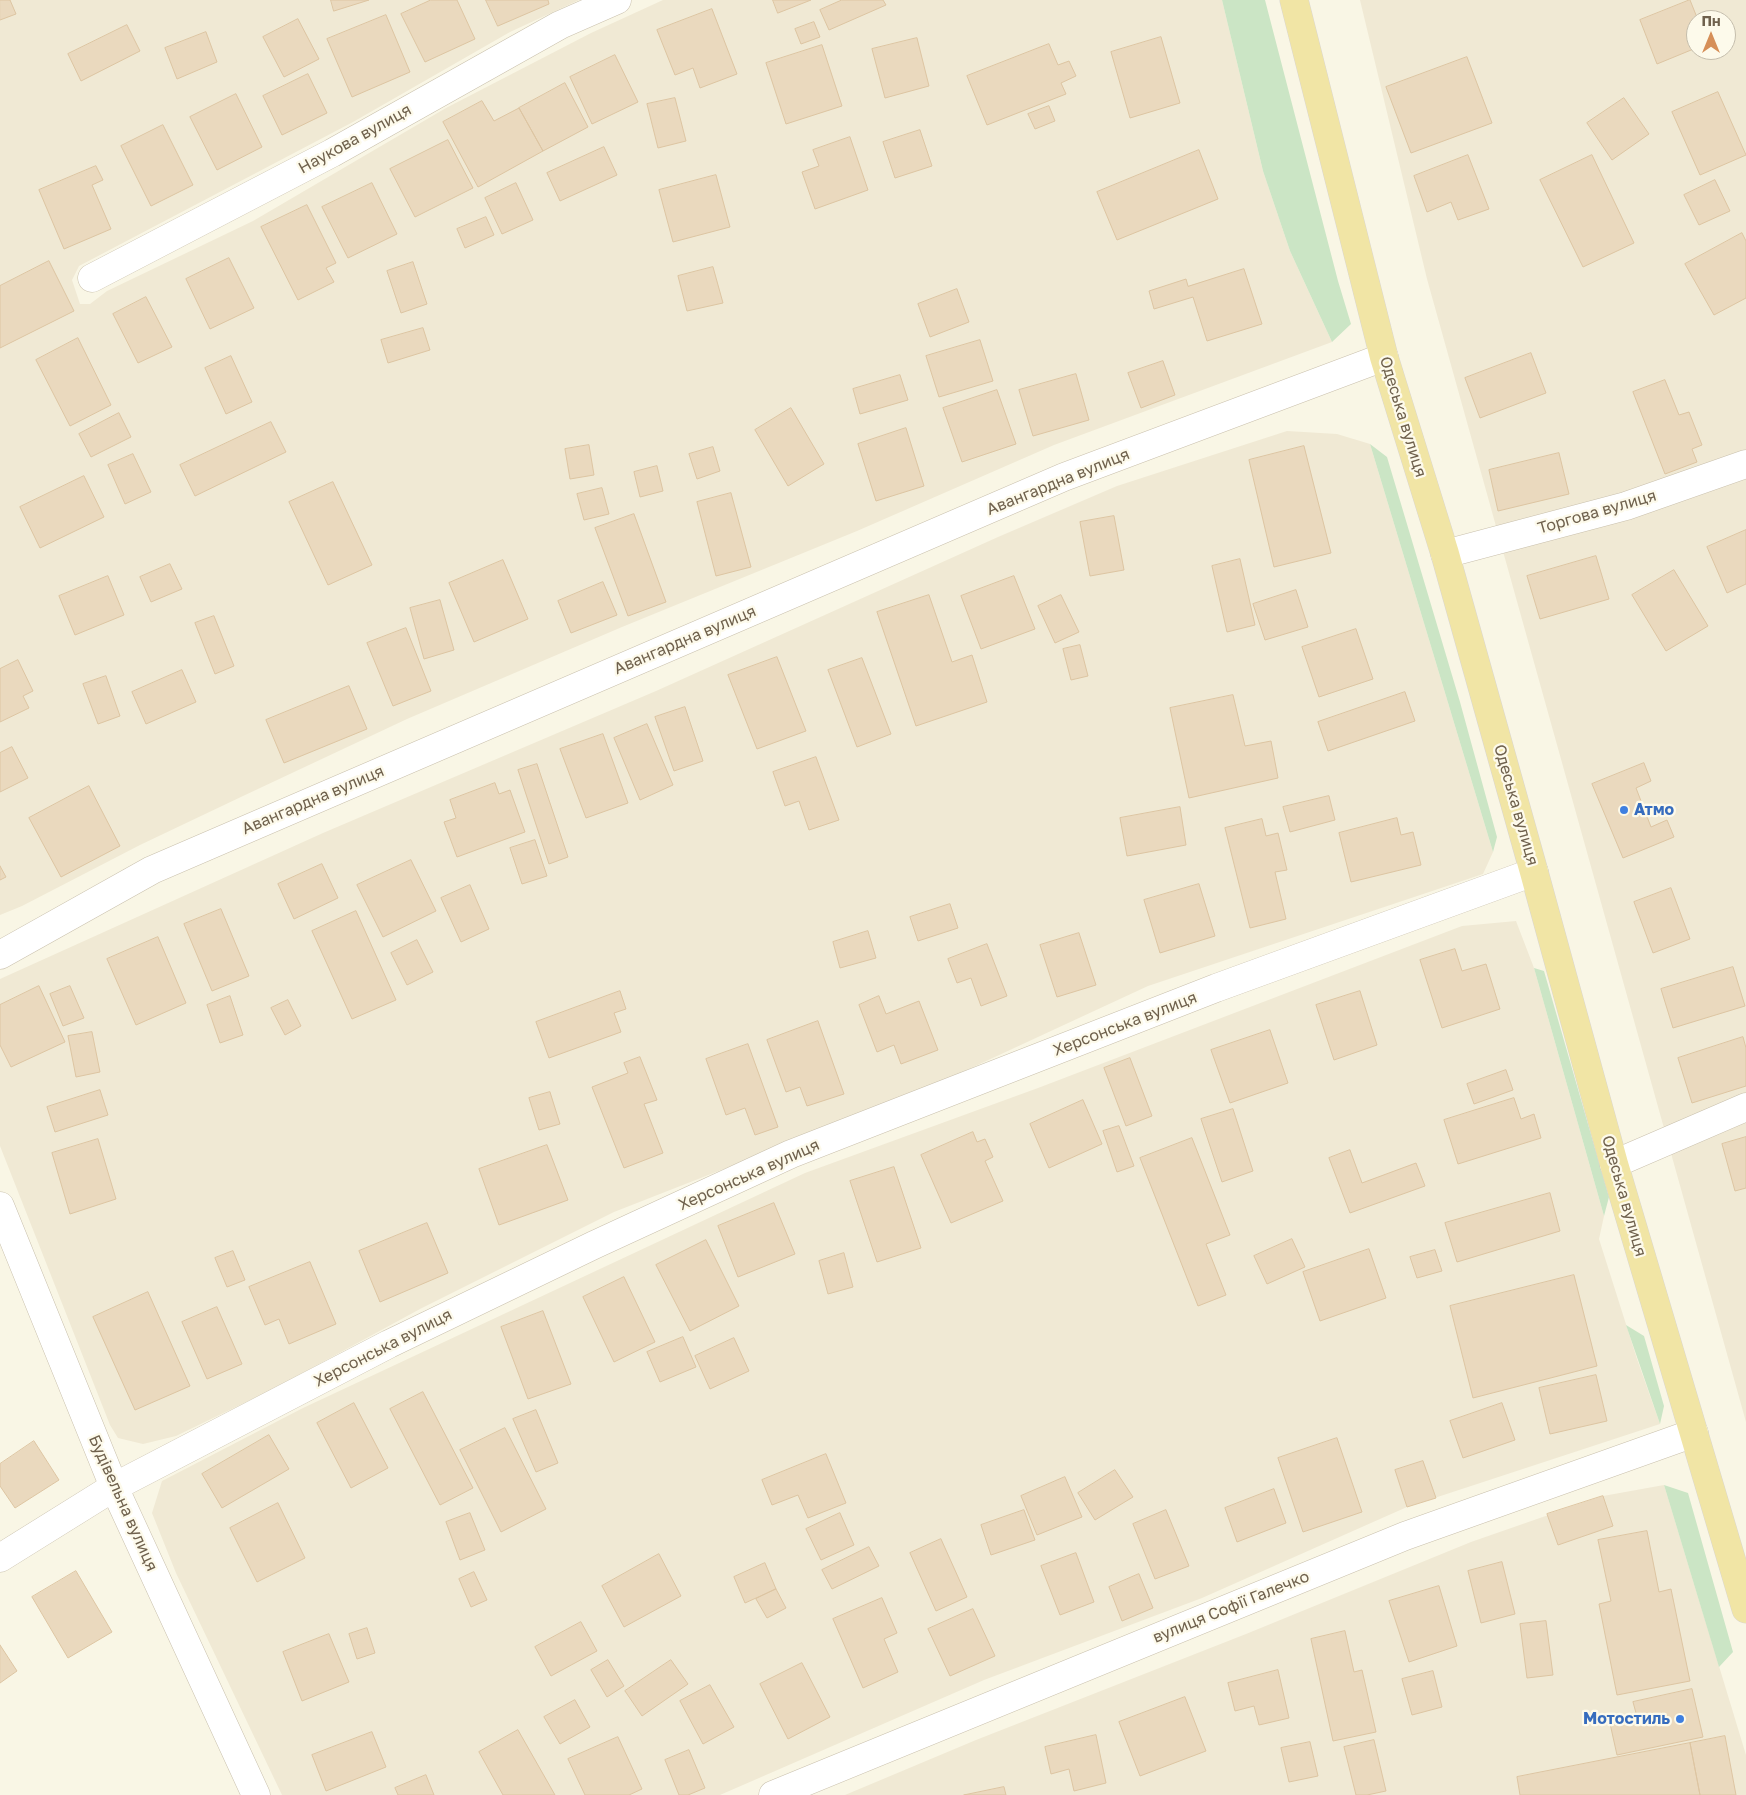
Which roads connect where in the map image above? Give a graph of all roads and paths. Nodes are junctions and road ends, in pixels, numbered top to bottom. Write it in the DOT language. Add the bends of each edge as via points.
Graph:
graph roads {
  1 [pos="617,0"];
  2 [pos="1294,0"];
  3 [pos="92,278"];
  4 [pos="1384,357"];
  5 [pos="1746,464"];
  6 [pos="1445,554"];
  7 [pos="1534,872"];
  8 [pos="0,956"];
  9 [pos="1746,1107"];
  10 [pos="1614,1164"];
  11 [pos="0,1206"];
  12 [pos="1694,1433"];
  13 [pos="114,1487"];
  14 [pos="0,1558"];
  15 [pos="1746,1609"];
  16 [pos="256,1795"];
  17 [pos="774,1795"];
  1 -- 3 [label="street, Наукова вулиця" via="560,25 332,153"];
  2 -- 4 [label="main road, Одеська вулиця"];
  4 -- 6 [label="main road, Одеська вулиця"];
  4 -- 8 [label="street, Авангардна вулиця" via="1064,477 152,870"];
  5 -- 6 [label="street, Торгова вулиця" via="1626,506"];
  6 -- 7 [label="main road, Одеська вулиця"];
  7 -- 10 [label="main road, Одеська вулиця"];
  7 -- 13 [label="street, Херсонська вулиця" via="1216,988 791,1154 389,1344"];
  9 -- 10 [label="street"];
  10 -- 12 [label="main road, Одеська вулиця"];
  11 -- 13 [label="street, Будівельна вулиця"];
  12 -- 15 [label="main road, Одеська вулиця"];
  12 -- 17 [label="street, вулиця Софії Галечко" via="1404,1536"];
  13 -- 14 [label="street, Херсонська вулиця"];
  13 -- 16 [label="street, Будівельна вулиця"];
}
